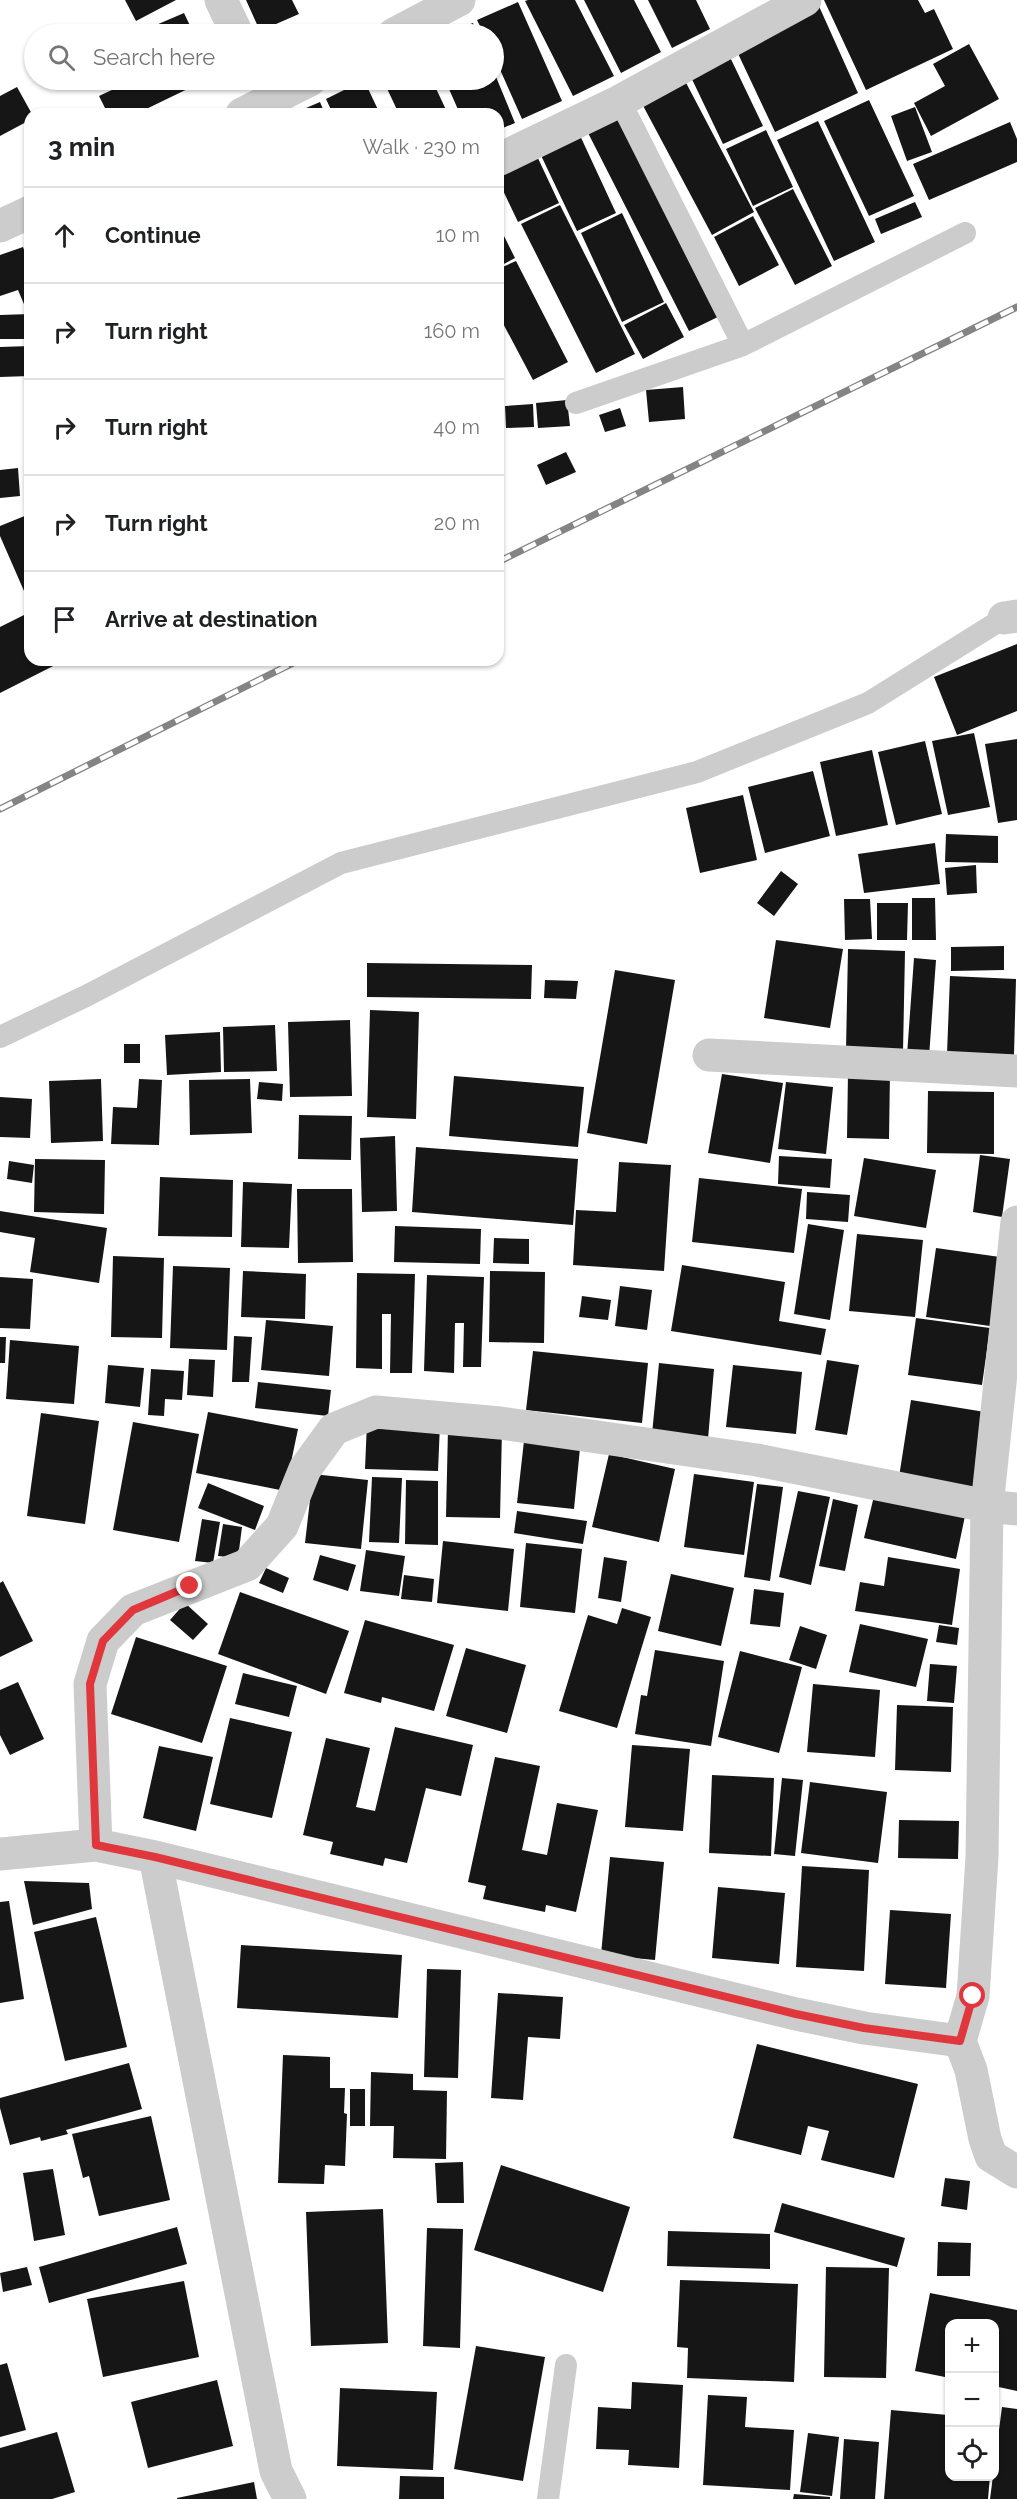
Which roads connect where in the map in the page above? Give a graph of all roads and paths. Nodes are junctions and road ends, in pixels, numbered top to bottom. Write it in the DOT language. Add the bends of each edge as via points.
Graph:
graph roads {
  1 [pos="221,0"];
  2 [pos="459,0"];
  3 [pos="805,0"];
  4 [pos="232,24"];
  5 [pos="413,24"];
  6 [pos="280,90"];
  7 [pos="256,98"];
  8 [pos="620,101"];
  9 [pos="504,157"];
  10 [pos="24,215"];
  11 [pos="0,226"];
  12 [pos="965,233"];
  13 [pos="743,345"];
  14 [pos="576,403"];
  15 [pos="1010,617"];
  16 [pos="0,1036"];
  17 [pos="709,1055"];
  18 [pos="1017,1071"];
  19 [pos="1017,1222"];
  20 [pos="1002,1508"];
  21 [pos="96,1845"];
  22 [pos="0,1854"];
  23 [pos="155,1857"];
  24 [pos="960,2041"];
  25 [pos="1017,2172"];
  26 [pos="566,2365"];
  27 [pos="290,2499"];
  28 [pos="548,2499"];
  1 -- 4 [label="street"];
  2 -- 5 [label="street"];
  3 -- 8 [label="street"];
  6 -- 7 [label="street"];
  8 -- 9 [label="street"];
  8 -- 13 [label="lane"];
  10 -- 11 [label="street"];
  12 -- 13 [label="lane"];
  13 -- 14 [label="lane"];
  15 -- 16 [label="lane" via="868,703 697,772 341,863 86,996"];
  17 -- 18 [label="street"];
  19 -- 20 [label="street"];
  20 -- 21 [label="street" via="758,1460 500,1423 376,1412 334,1429 305,1469 282,1526 248,1565 133,1610 103,1641 90,1684"];
  20 -- 24 [label="street" via="973,1996"];
  21 -- 22 [label="street"];
  21 -- 23 [label="street"];
  23 -- 24 [label="street" via="796,2014"];
  23 -- 27 [label="street" via="276,2471"];
  24 -- 25 [label="street" via="971,2070 991,2156"];
  26 -- 28 [label="lane"];
}
